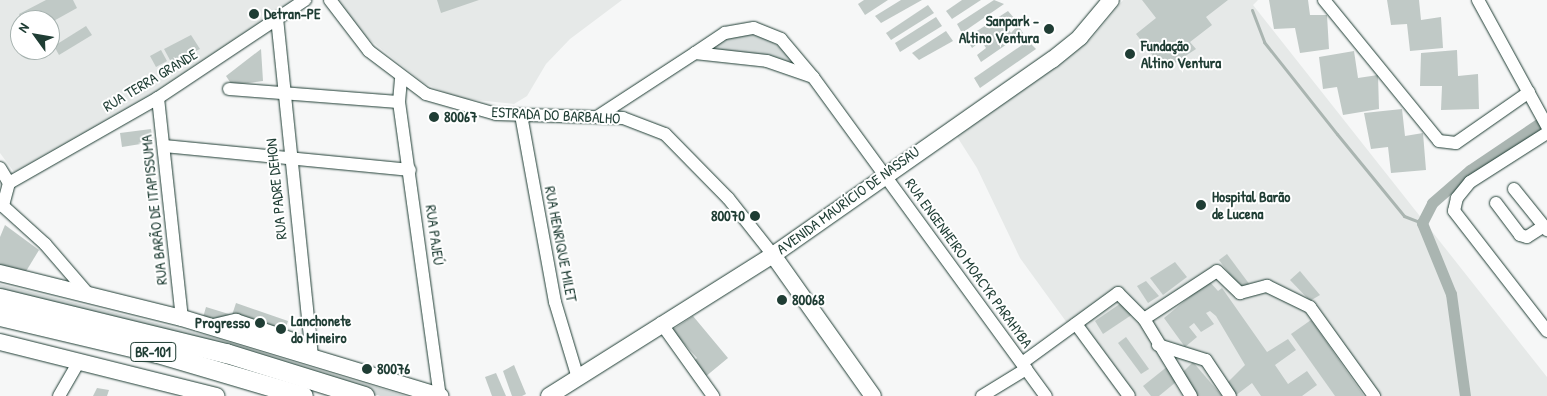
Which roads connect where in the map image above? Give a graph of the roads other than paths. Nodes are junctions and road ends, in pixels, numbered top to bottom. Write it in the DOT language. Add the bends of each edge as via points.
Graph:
graph roads {
  1 [pos="305,0"];
  2 [pos="330,0"];
  3 [pos="1111,0"];
  4 [pos="1324,0"];
  5 [pos="1478,0"];
  6 [pos="277,18"];
  7 [pos="695,53"];
  8 [pos="813,77"];
  9 [pos="401,79"];
  10 [pos="229,89"];
  11 [pos="284,92"];
  12 [pos="1526,94"];
  13 [pos="158,98"];
  14 [pos="399,102"];
  15 [pos="600,114"];
  16 [pos="521,115"];
  17 [pos="1547,126"];
  18 [pos="1547,133"];
  19 [pos="165,146"];
  20 [pos="288,156"];
  21 [pos="0,168"];
  22 [pos="410,170"];
  23 [pos="884,174"];
  24 [pos="9,183"];
  25 [pos="1514,189"];
  26 [pos="1496,203"];
  27 [pos="2,210"];
  28 [pos="1545,228"];
  29 [pos="772,254"];
  30 [pos="0,272"];
  31 [pos="88,295"];
  32 [pos="0,298"];
  33 [pos="0,316"];
  34 [pos="182,318"];
  35 [pos="1144,319"];
  36 [pos="661,323"];
  37 [pos="1076,324"];
  38 [pos="1547,331"];
  39 [pos="0,342"];
  40 [pos="1158,345"];
  41 [pos="311,356"];
  42 [pos="79,362"];
  43 [pos="1024,366"];
  44 [pos="571,385"];
  45 [pos="208,395"];
  46 [pos="59,396"];
  47 [pos="304,396"];
  48 [pos="364,396"];
  49 [pos="441,396"];
  50 [pos="549,396"];
  51 [pos="712,396"];
  52 [pos="873,396"];
  53 [pos="982,396"];
  54 [pos="1046,396"];
  55 [pos="1129,396"];
  56 [pos="1191,396"];
  57 [pos="1230,396"];
  58 [pos="1374,396"];
  1 -- 6 [label="street, RUA TERRA GRANDE"];
  2 -- 9 [label="street, ESTRADA DO BARBALHO" via="370,51"];
  3 -- 23 [label="main road, AVENIDA MAURÍCIO DE NASSAU" via="1080,37 1052,60"];
  4 -- 12 [label="street" via="1439,141 1456,142"];
  5 -- 12 [label="street"];
  6 -- 11 [label="street, RUA PADRE DEHON"];
  6 -- 13 [label="street, RUA TERRA GRANDE"];
  7 -- 8 [label="street" via="767,61"];
  7 -- 8 [label="street, RUA ENGENHEIRO MOACYR PARAHYBA" via="725,33 754,28 781,39"];
  7 -- 15 [label="street, RUA ENGENHEIRO MOACYR PARAHYBA"];
  8 -- 23 [label="street, RUA ENGENHEIRO MOACYR PARAHYBA"];
  9 -- 14 [label="street, RUA PAJEÚ"];
  9 -- 16 [label="street, ESTRADA DO BARBALHO" via="453,104"];
  10 -- 11 [label="street"];
  11 -- 14 [label="street"];
  11 -- 20 [label="street, RUA PADRE DEHON"];
  12 -- 17 [label="street"];
  13 -- 19 [label="street, RUA BARÃO DE ITAPISSUMA"];
  13 -- 24 [label="street, RUA TERRA GRANDE"];
  14 -- 22 [label="street, RUA PAJEÚ"];
  15 -- 16 [label="street, ESTRADA DO BARBALHO"];
  15 -- 29 [label="street, ESTRADA DO BARBALHO" via="646,124 683,148"];
  16 -- 44 [label="street, RUA HENRIQUE MILET"];
  18 -- 38 [label="street" via="1470,182 1457,198 1454,211"];
  19 -- 20 [label="street"];
  19 -- 34 [label="street, RUA BARÃO DE ITAPISSUMA"];
  20 -- 22 [label="street"];
  20 -- 41 [label="street, RUA PADRE DEHON"];
  21 -- 24 [label="street"];
  22 -- 49 [label="street, RUA PAJEÚ"];
  23 -- 29 [label="main road, AVENIDA MAURÍCIO DE NASSAU"];
  23 -- 43 [label="street, RUA ENGENHEIRO MOACYR PARAHYBA"];
  24 -- 27 [label="street"];
  25 -- 28 [label="street"];
  26 -- 28 [label="street" via="1520,235 1527,237"];
  27 -- 31 [label="street" via="45,244"];
  29 -- 36 [label="main road, AVENIDA MAURÍCIO DE NASSAU"];
  29 -- 52 [label="main road, ESTRADA DO BARBALHO"];
  30 -- 31 [label="main road"];
  31 -- 34 [label="main road"];
  32 -- 48 [label="highway, BR-101" via="226,354"];
  33 -- 47 [label="highway, BR-101" via="157,353"];
  34 -- 41 [label="main road"];
  35 -- 37 [label="street" via="1118,293"];
  35 -- 40 [label="street"];
  35 -- 58 [label="street" via="1212,272 1222,273 1240,293 1266,286 1316,313"];
  36 -- 44 [label="main road, AVENIDA MAURÍCIO DE NASSAU"];
  36 -- 51 [label="street"];
  37 -- 43 [label="street"];
  37 -- 55 [label="street"];
  39 -- 42 [label="main road"];
  40 -- 56 [label="street"];
  40 -- 57 [label="street" via="1206,360"];
  41 -- 49 [label="main road"];
  42 -- 45 [label="main road"];
  42 -- 46 [label="street"];
  43 -- 53 [label="street"];
  43 -- 54 [label="street, RUA ENGENHEIRO MOACYR PARAHYBA"];
  44 -- 50 [label="main road, AVENIDA MAURÍCIO DE NASSAU"];
}
